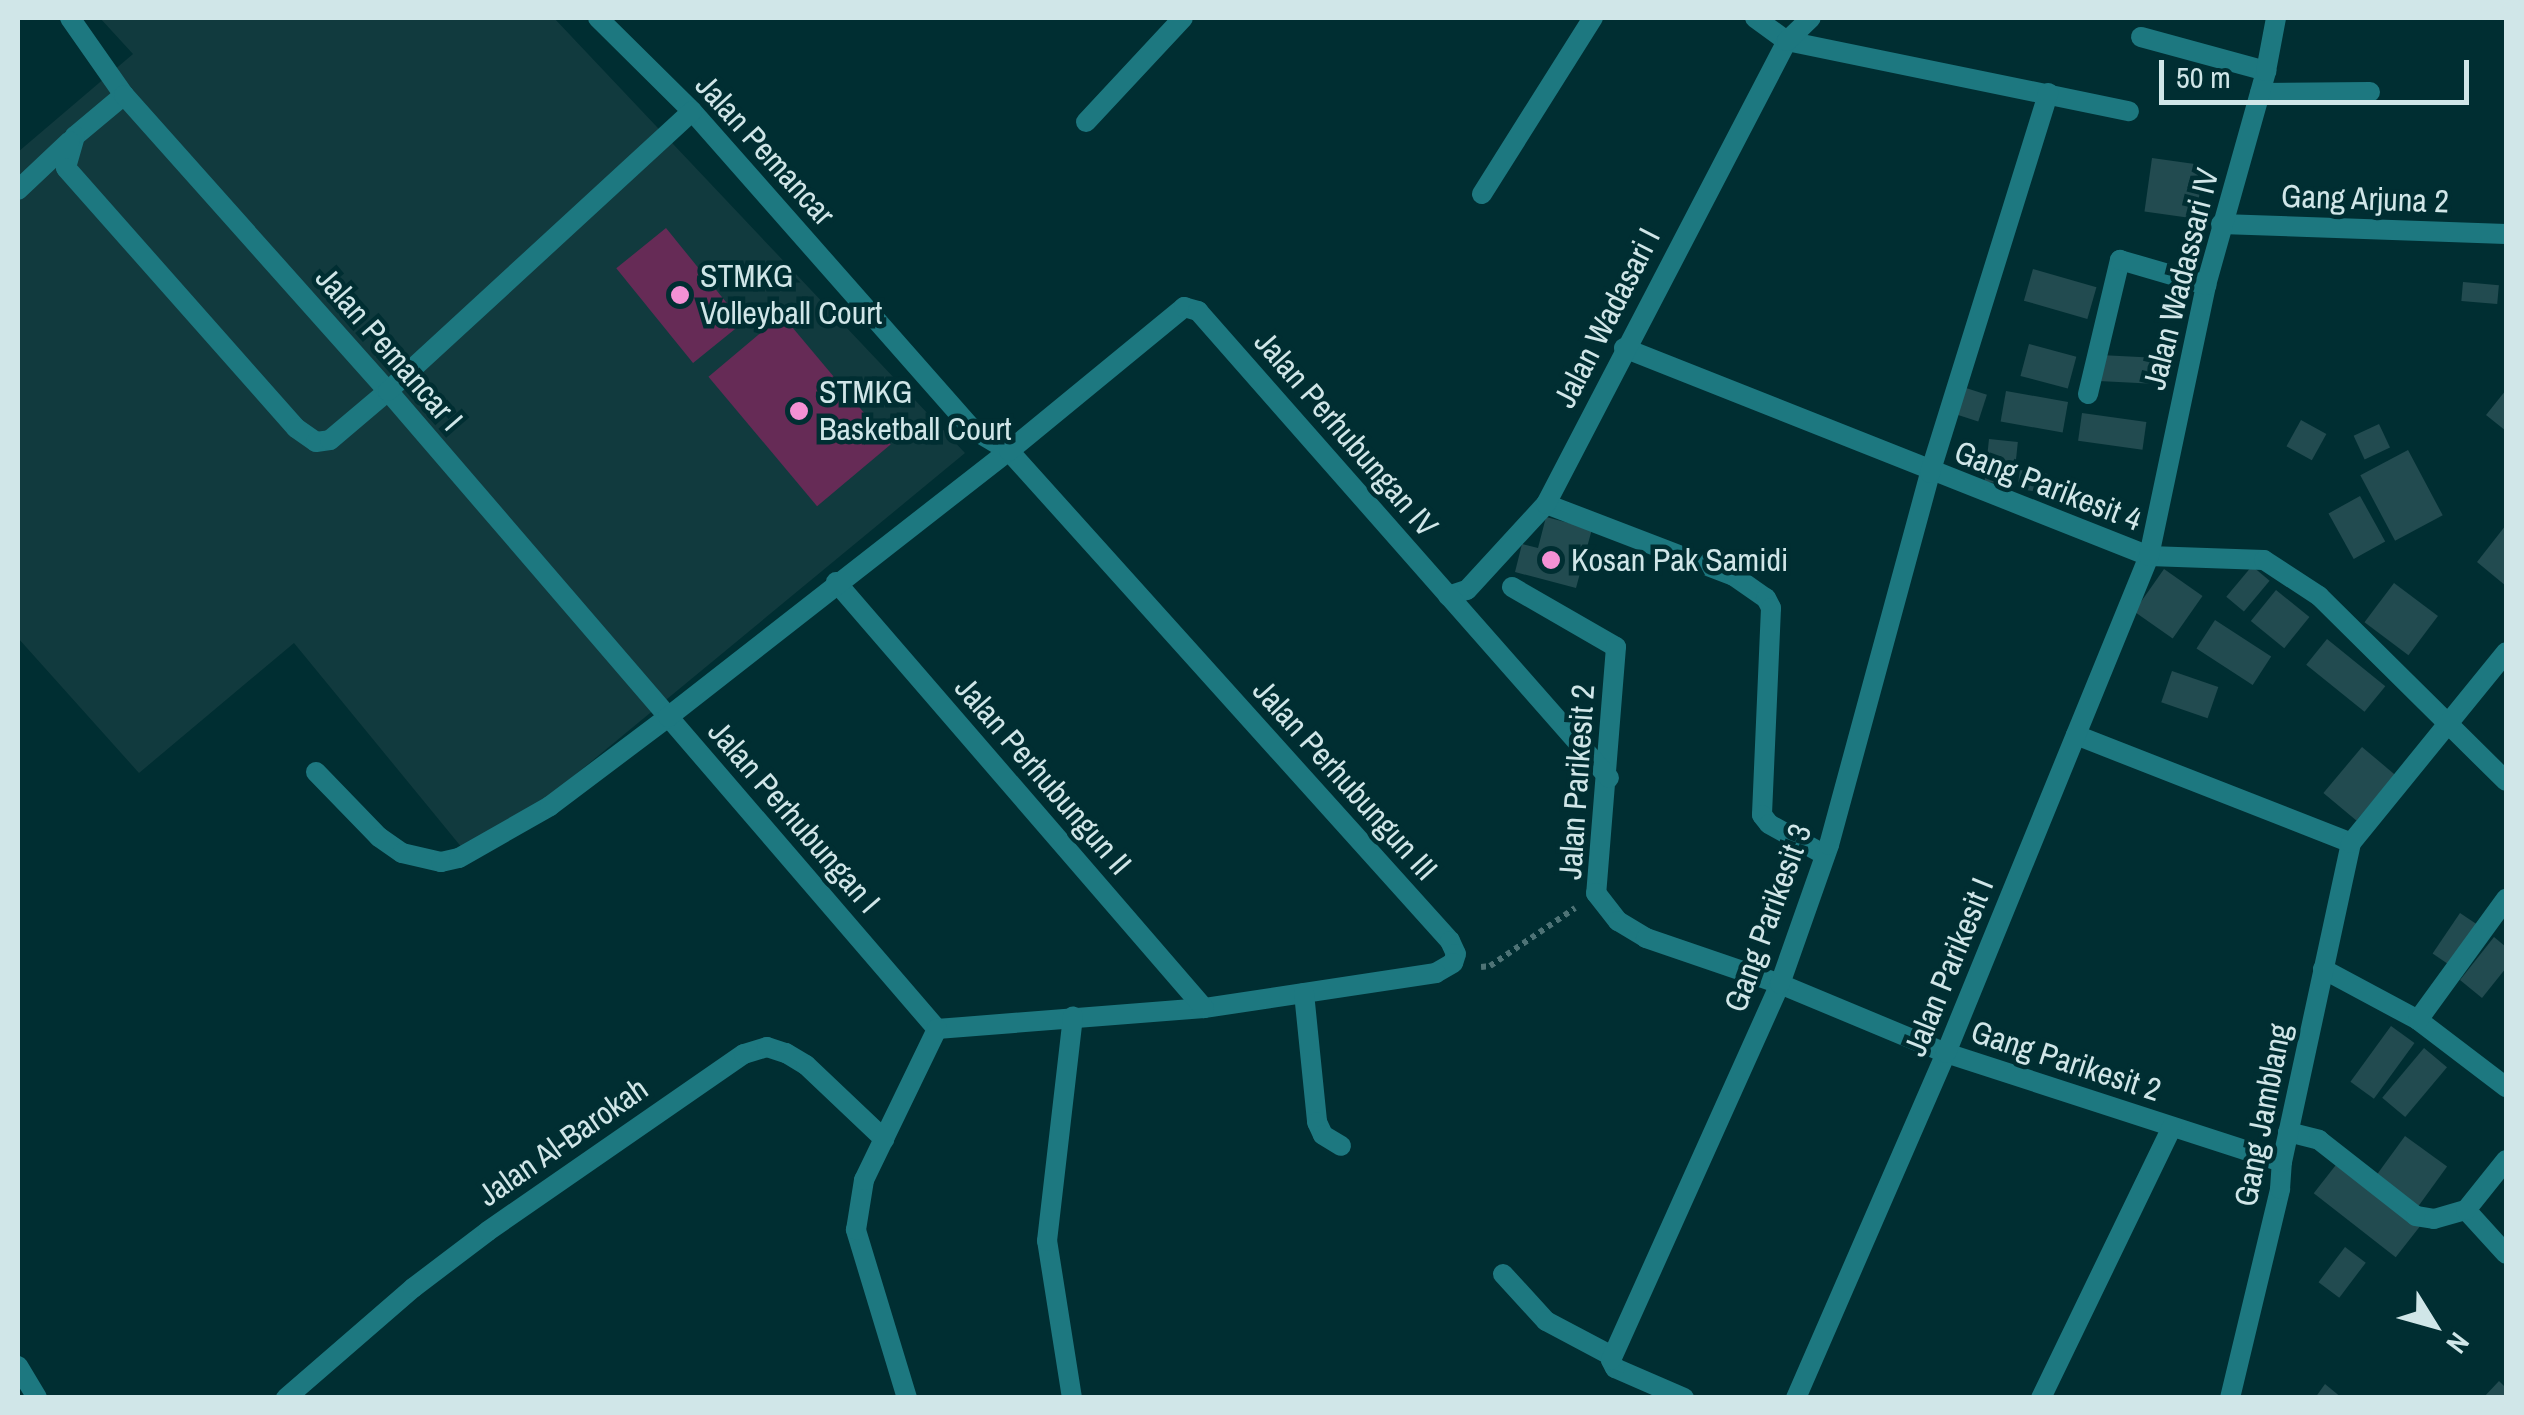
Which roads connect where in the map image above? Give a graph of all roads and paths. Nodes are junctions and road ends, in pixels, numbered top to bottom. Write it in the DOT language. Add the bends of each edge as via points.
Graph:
graph roads {
  1 [pos="70,18"];
  2 [pos="598,18"];
  3 [pos="1183,18"];
  4 [pos="1593,18"];
  5 [pos="1755,18"];
  6 [pos="1811,18"];
  7 [pos="2276,18"];
  8 [pos="2140,37"];
  9 [pos="1787,41"];
  10 [pos="2266,71"];
  11 [pos="2370,92"];
  12 [pos="2048,93"];
  13 [pos="2260,93"];
  14 [pos="124,95"];
  15 [pos="692,111"];
  16 [pos="2129,111"];
  17 [pos="1086,122"];
  18 [pos="75,136"];
  19 [pos="18,190"];
  20 [pos="1482,194"];
  21 [pos="2221,224"];
  22 [pos="2506,234"];
  23 [pos="2206,285"];
  24 [pos="1624,348"];
  25 [pos="388,391"];
  26 [pos="2088,394"];
  27 [pos="1010,451"];
  28 [pos="1930,472"];
  29 [pos="1546,504"];
  30 [pos="2149,556"];
  31 [pos="836,582"];
  32 [pos="1512,587"];
  33 [pos="1448,596"];
  34 [pos="2506,652"];
  35 [pos="668,717"];
  36 [pos="2449,725"];
  37 [pos="2076,735"];
  38 [pos="316,772"];
  39 [pos="1609,778"];
  40 [pos="2506,782"];
  41 [pos="2350,843"];
  42 [pos="1825,854"];
  43 [pos="1596,893"];
  44 [pos="2506,899"];
  45 [pos="1448,968"];
  46 [pos="2323,969"];
  47 [pos="1780,984"];
  48 [pos="1304,993"];
  49 [pos="1204,1008"];
  50 [pos="1072,1016"];
  51 [pos="2418,1020"];
  52 [pos="936,1029"];
  53 [pos="1946,1053"];
  54 [pos="2506,1087"];
  55 [pos="2172,1127"];
  56 [pos="2288,1132"];
  57 [pos="884,1139"];
  58 [pos="1341,1146"];
  59 [pos="2506,1160"];
  60 [pos="2282,1162"];
  61 [pos="2466,1210"];
  62 [pos="2506,1254"];
  63 [pos="1503,1274"];
  64 [pos="1612,1361"];
  65 [pos="18,1366"];
  66 [pos="37,1398"];
  67 [pos="286,1398"];
  68 [pos="907,1398"];
  69 [pos="1072,1398"];
  70 [pos="1684,1398"];
  71 [pos="1796,1398"];
  72 [pos="2041,1398"];
  73 [pos="2230,1398"];
  1 -- 14 [label="street, Jalan Pemancar I"];
  2 -- 15 [label="street, Jalan Pemancar"];
  3 -- 17 [label="street"];
  4 -- 20 [label="street"];
  5 -- 9 [label="street"];
  6 -- 9 [label="street, Jalan Wadasari I"];
  7 -- 10 [label="street, Jalan Wadassari IV"];
  8 -- 10 [label="street"];
  9 -- 12 [label="street"];
  9 -- 24 [label="street, Jalan Wadasari I"];
  10 -- 13 [label="street, Jalan Wadassari IV"];
  11 -- 13 [label="street"];
  12 -- 16 [label="street"];
  12 -- 28 [label="street, Gang Parikesit 3"];
  13 -- 21 [label="street, Jalan Wadassari IV"];
  14 -- 18 [label="street"];
  14 -- 25 [label="street, Jalan Pemancar I"];
  15 -- 25 [label="street"];
  15 -- 27 [label="street, Jalan Pemancar" via="972,429"];
  18 -- 19 [label="street"];
  18 -- 25 [label="street" via="66,168 296,428 316,442 330,440"];
  21 -- 22 [label="street, Gang Arjuna 2"];
  21 -- 23 [label="street, Jalan Wadassari IV"];
  23 -- 26 [label="street" via="2120,260"];
  23 -- 30 [label="street, Jalan Wadassari IV"];
  24 -- 28 [label="street, Gang Parikesit 4"];
  24 -- 29 [label="street, Jalan Wadasari I"];
  25 -- 35 [label="street, Jalan Pemancar I"];
  27 -- 31 [label="street, Jalan Perhubungan I"];
  27 -- 33 [label="street, Jalan Perhubungan IV" via="1177,310 1191,308"];
  27 -- 45 [label="street, Jalan Perhubungun III" via="1450,941 1456,958"];
  28 -- 30 [label="street, Gang Parikesit 4"];
  28 -- 42 [label="street, Gang Parikesit 3"];
  29 -- 33 [label="street, Jalan Wadasari I" via="1467,590"];
  29 -- 42 [label="street" via="1734,576 1766,598 1771,608 1763,818"];
  30 -- 36 [label="street, Gang Parikesit 4" via="2264,560 2289,572"];
  30 -- 37 [label="street, Jalan Parikesit I"];
  31 -- 35 [label="street, Jalan Perhubungan I"];
  31 -- 49 [label="street, Jalan Perhubungun II"];
  32 -- 39 [label="street, Jalan Parikesit 2" via="1615,644"];
  33 -- 39 [label="street, Jalan Perhubungan IV"];
  34 -- 36 [label="street"];
  35 -- 38 [label="street" via="550,806 441,862 402,853 379,837"];
  35 -- 52 [label="street, Jalan Perhubungan I"];
  36 -- 40 [label="street, Gang Parikesit 4"];
  36 -- 41 [label="street"];
  37 -- 41 [label="street"];
  37 -- 53 [label="street, Jalan Parikesit I"];
  39 -- 43 [label="street, Jalan Parikesit 2"];
  41 -- 46 [label="street, Gang Jamblang"];
  42 -- 47 [label="street, Gang Parikesit 3"];
  43 -- 45 [label="path" via="1490,966"];
  43 -- 47 [label="street, Jalan Parikesit 2" via="1618,921 1646,938"];
  44 -- 51 [label="street"];
  45 -- 48 [label="street"];
  46 -- 51 [label="street"];
  46 -- 56 [label="street, Gang Jamblang"];
  47 -- 53 [label="street, Gang Parikesit 2"];
  47 -- 64 [label="street, Gang Parikesit 3"];
  48 -- 49 [label="street"];
  48 -- 58 [label="street" via="1317,1122"];
  49 -- 50 [label="street"];
  50 -- 52 [label="street"];
  50 -- 69 [label="street" via="1047,1241"];
  51 -- 54 [label="street"];
  52 -- 57 [label="street"];
  53 -- 55 [label="street, Gang Parikesit 2"];
  53 -- 71 [label="street, Jalan Parikesit I"];
  55 -- 60 [label="street, Gang Parikesit 2"];
  55 -- 72 [label="street"];
  56 -- 60 [label="street, Gang Jamblang"];
  56 -- 61 [label="street" via="2319,1140 2416,1216 2434,1219"];
  57 -- 67 [label="street, Jalan Al-Barokah" via="806,1065 767,1047 744,1054 488,1230"];
  57 -- 68 [label="street" via="864,1180 856,1230"];
  59 -- 61 [label="street"];
  60 -- 73 [label="street, Gang Jamblang"];
  61 -- 62 [label="street"];
  63 -- 64 [label="street" via="1546,1321"];
  64 -- 70 [label="street"];
  65 -- 66 [label="street"];
}
